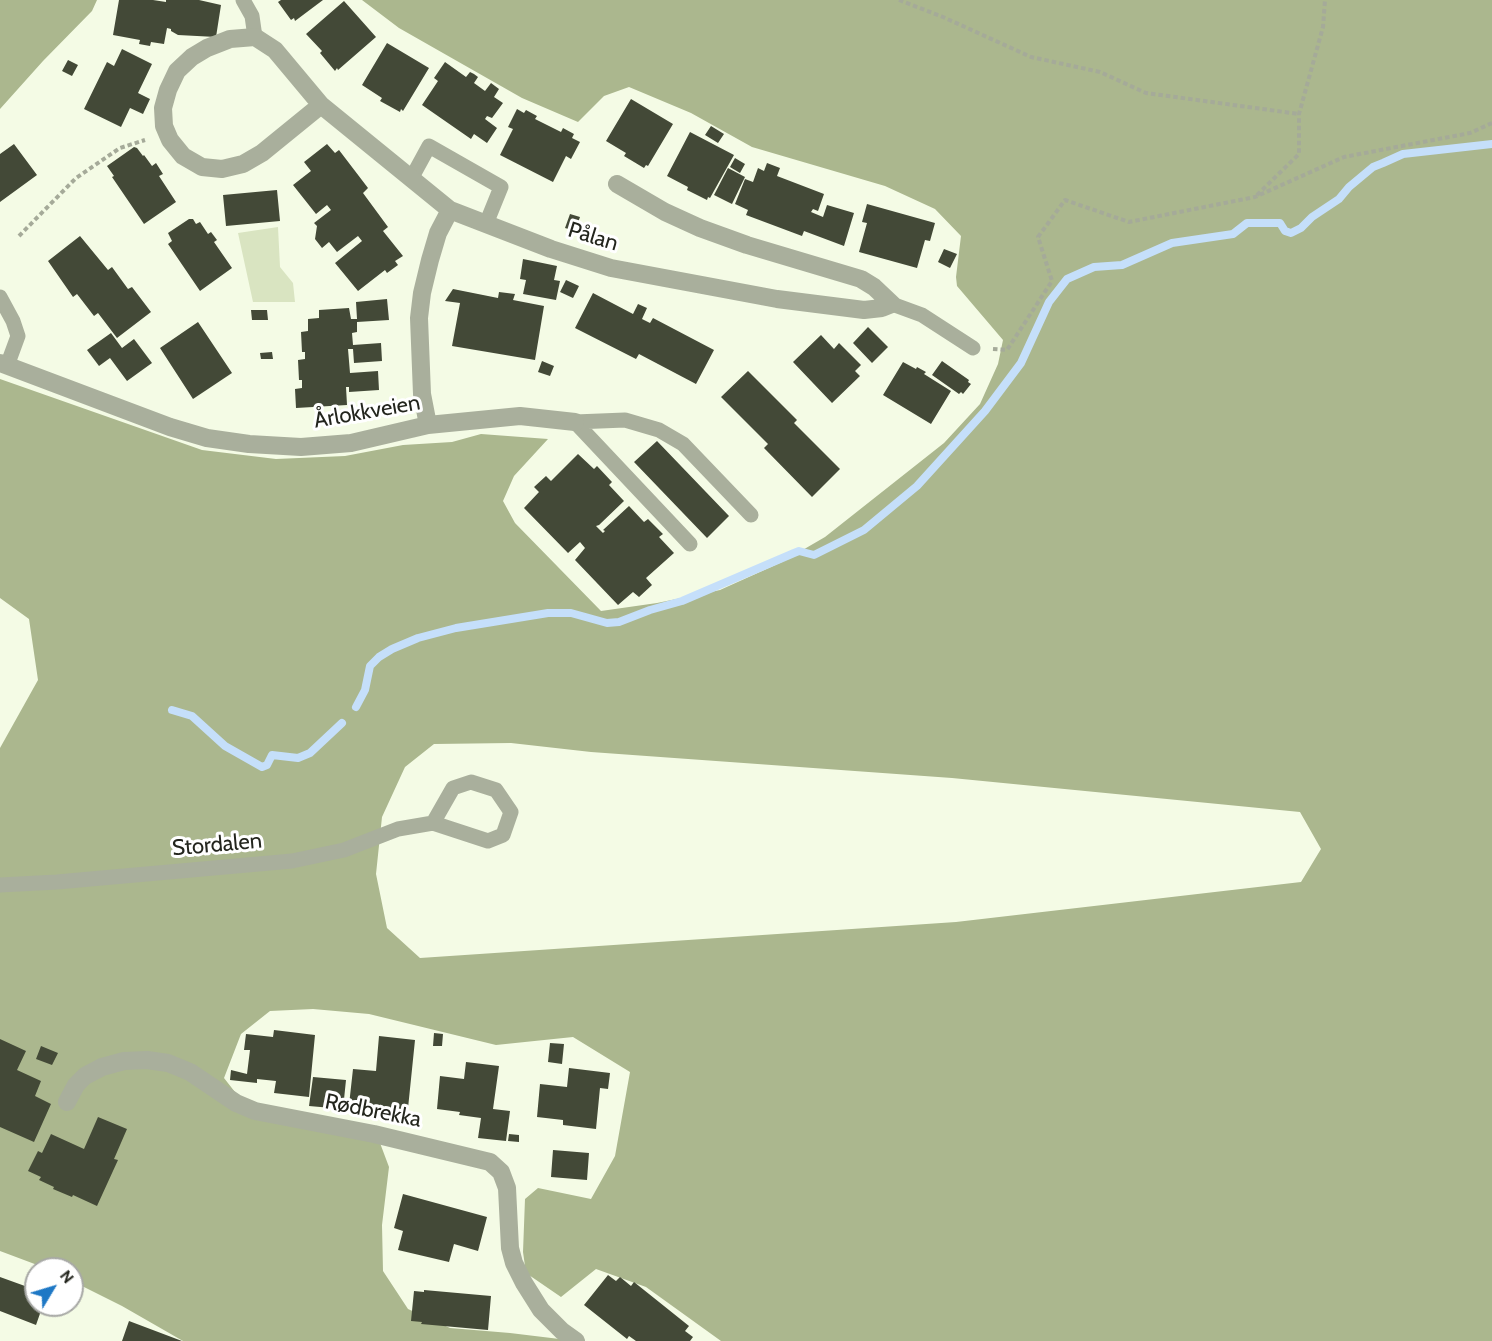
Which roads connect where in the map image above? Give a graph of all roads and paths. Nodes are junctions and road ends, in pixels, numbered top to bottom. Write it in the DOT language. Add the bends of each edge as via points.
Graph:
graph roads {
  1 [pos="243,0"];
  2 [pos="899,0"];
  3 [pos="1325,0"];
  4 [pos="255,37"];
  5 [pos="321,105"];
  6 [pos="1299,114"];
  7 [pos="1492,123"];
  8 [pos="167,134"];
  9 [pos="411,179"];
  10 [pos="617,184"];
  11 [pos="1255,197"];
  12 [pos="450,210"];
  13 [pos="486,224"];
  14 [pos="19,236"];
  15 [pos="0,297"];
  16 [pos="892,304"];
  17 [pos="973,348"];
  18 [pos="4,364"];
  19 [pos="575,422"];
  20 [pos="428,426"];
  21 [pos="751,515"];
  22 [pos="690,544"];
  23 [pos="433,823"];
  24 [pos="0,885"];
  25 [pos="67,1102"];
  26 [pos="576,1341"];
  1 -- 4 [label="lane" via="252,16"];
  2 -- 6 [label="path" via="1031,57 1100,72 1146,93"];
  3 -- 6 [label="path" via="1323,27"];
  4 -- 5 [label="street, Pålan" via="275,50"];
  4 -- 8 [label="street" via="230,39 207,48 177,71 163,108"];
  5 -- 8 [label="street" via="262,153 222,170 202,167 183,156"];
  5 -- 9 [label="street, Pålan"];
  6 -- 11 [label="path" via="1299,154"];
  7 -- 11 [label="path" via="1470,133 1344,157"];
  8 -- 14 [label="path" via="120,148 76,178"];
  9 -- 12 [label="street, Pålan"];
  9 -- 13 [label="lane" via="429,146 501,187"];
  10 -- 16 [label="street" via="700,228 861,279"];
  11 -- 17 [label="path" via="1129,222 1065,200 1038,237 1052,281 1007,350"];
  12 -- 13 [label="street, Pålan"];
  12 -- 20 [label="street" via="430,260 419,318 422,394"];
  13 -- 16 [label="street, Pålan" via="611,268 777,299 864,310"];
  15 -- 18 [label="lane" via="18,336"];
  16 -- 17 [label="lane" via="922,315"];
  18 -- 20 [label="street, Årlokkveien" via="207,438 301,447 351,443"];
  19 -- 20 [label="street, Årlokkveien" via="520,416"];
  19 -- 21 [label="lane" via="626,420 659,430 683,444"];
  19 -- 22 [label="lane"];
  23 -- 23 [label="lane, Stordalen" via="488,841 503,835 511,812 496,790 471,782 453,788"];
  23 -- 24 [label="lane, Stordalen" via="398,828 344,850 292,861"];
  25 -- 26 [label="street, Rødbrekka" via="76,1085 94,1072 124,1061 147,1060 190,1072 255,1111 490,1162 501,1173 507,1188 514,1263 541,1310"];
}
